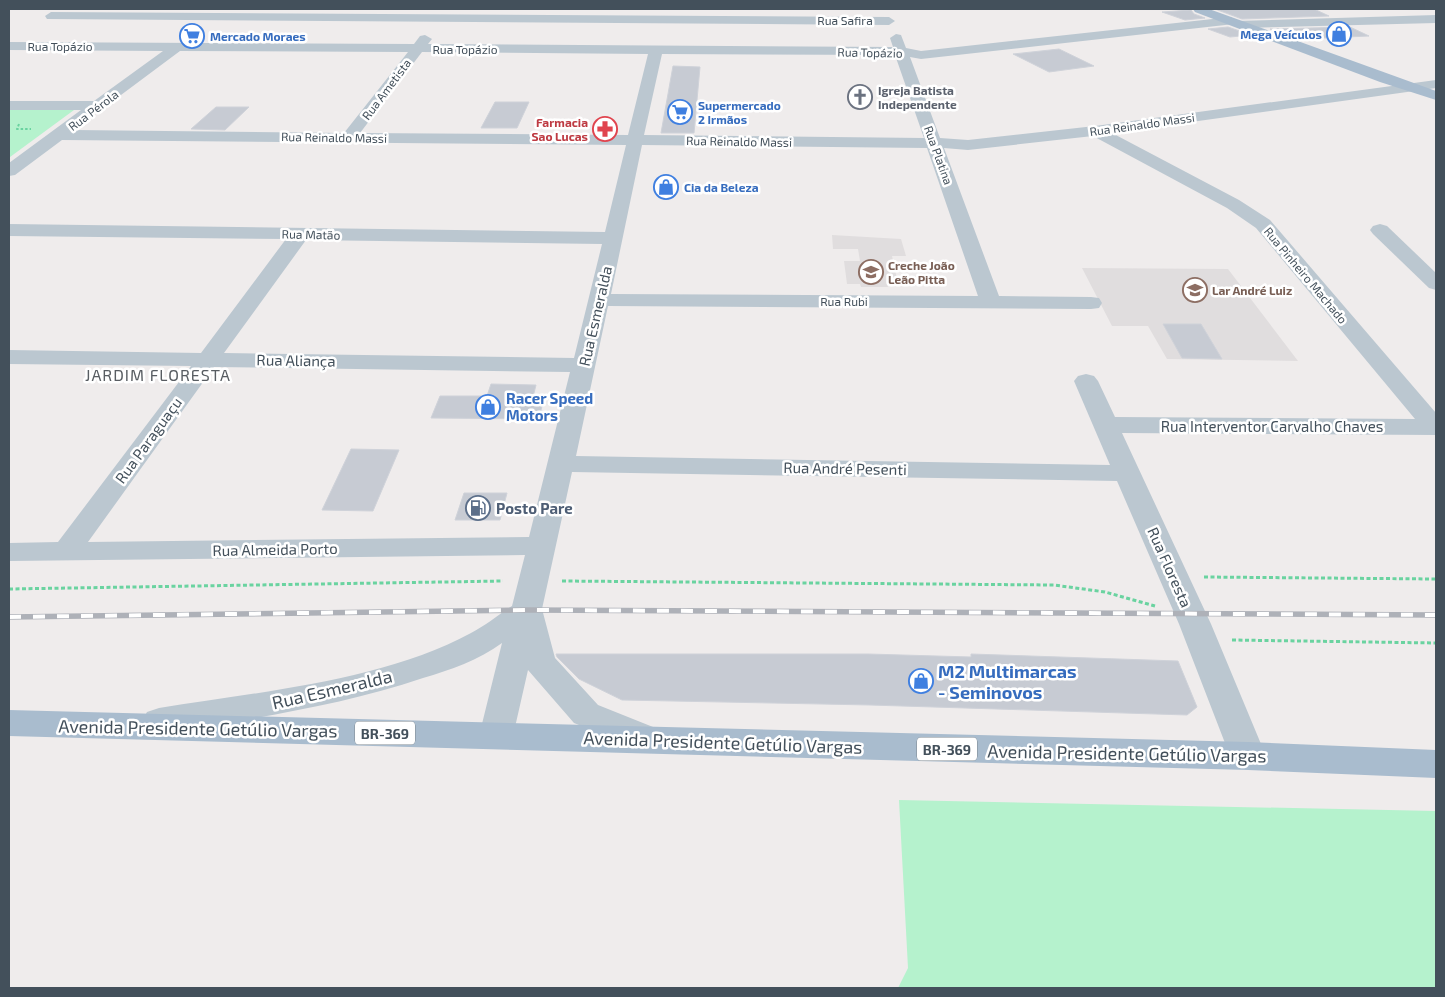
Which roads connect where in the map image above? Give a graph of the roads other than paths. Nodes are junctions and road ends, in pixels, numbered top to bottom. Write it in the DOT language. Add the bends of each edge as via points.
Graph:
graph roads {
  1 [pos="64,9"];
  2 [pos="231,9"];
  3 [pos="374,9"];
  4 [pos="664,9"];
  5 [pos="1199,9"];
  6 [pos="767,14"];
  7 [pos="888,15"];
  8 [pos="218,17"];
  9 [pos="362,17"];
  10 [pos="441,18"];
  11 [pos="652,19"];
  12 [pos="1436,19"];
  13 [pos="1236,23"];
  14 [pos="9,46"];
  15 [pos="177,47"];
  16 [pos="417,48"];
  17 [pos="656,50"];
  18 [pos="902,54"];
  19 [pos="1436,84"];
  20 [pos="1410,89"];
  21 [pos="1436,96"];
  22 [pos="1436,102"];
  23 [pos="9,105"];
  24 [pos="98,106"];
  25 [pos="1095,131"];
  26 [pos="59,135"];
  27 [pos="349,138"];
  28 [pos="634,140"];
  29 [pos="935,143"];
  30 [pos="9,171"];
  31 [pos="9,230"];
  32 [pos="1380,230"];
  33 [pos="301,234"];
  34 [pos="614,238"];
  35 [pos="1428,267"];
  36 [pos="1436,284"];
  37 [pos="598,300"];
  38 [pos="991,302"];
  39 [pos="1090,303"];
  40 [pos="9,357"];
  41 [pos="207,359"];
  42 [pos="584,365"];
  43 [pos="1086,381"];
  44 [pos="1107,425"];
  45 [pos="1436,427"];
  46 [pos="561,464"];
  47 [pos="1128,473"];
  48 [pos="541,546"];
  49 [pos="9,552"];
  50 [pos="66,552"];
  51 [pos="530,595"];
  52 [pos="9,723"];
  53 [pos="124,727"];
  54 [pos="496,736"];
  55 [pos="646,739"];
  56 [pos="1248,756"];
  57 [pos="1436,764"];
  1 -- 8 [label="street, Rua Safira" via="47,18"];
  2 -- 8 [label="street"];
  3 -- 9 [label="street"];
  4 -- 11 [label="street"];
  5 -- 13 [label="main road"];
  6 -- 7 [label="street, Rua Safira"];
  6 -- 11 [label="street, Rua Safira"];
  7 -- 18 [label="street, Rua Platina"];
  8 -- 9 [label="street, Rua Safira"];
  9 -- 10 [label="street, Rua Safira"];
  10 -- 11 [label="street, Rua Safira"];
  10 -- 16 [label="street, Rua Ametista"];
  12 -- 13 [label="street, Rua Topázio"];
  13 -- 18 [label="street, Rua Topázio" via="920,55"];
  13 -- 20 [label="main road"];
  14 -- 15 [label="street, Rua Topázio"];
  15 -- 16 [label="street, Rua Topázio"];
  15 -- 24 [label="street, Rua Pérola"];
  16 -- 17 [label="street, Rua Topázio"];
  16 -- 27 [label="street, Rua Ametista"];
  17 -- 18 [label="street, Rua Topázio"];
  17 -- 28 [label="street, Rua Esmeralda"];
  18 -- 29 [label="street, Rua Platina"];
  19 -- 20 [label="street, Rua Reinaldo Massi"];
  20 -- 21 [label="main road"];
  20 -- 22 [label="main road"];
  20 -- 25 [label="street, Rua Reinaldo Massi"];
  23 -- 24 [label="street"];
  24 -- 26 [label="street, Rua Pérola"];
  25 -- 29 [label="street, Rua Reinaldo Massi" via="968,145"];
  25 -- 45 [label="street, Rua Pinheiro Machado" via="1233,204 1263,224"];
  26 -- 27 [label="street, Rua Reinaldo Massi"];
  26 -- 30 [label="street, Rua Pérola"];
  27 -- 28 [label="street, Rua Reinaldo Massi"];
  28 -- 29 [label="street, Rua Reinaldo Massi"];
  28 -- 34 [label="street, Rua Esmeralda"];
  29 -- 38 [label="street, Rua Platina"];
  31 -- 33 [label="street, Rua Matão"];
  32 -- 35 [label="street"];
  33 -- 34 [label="street, Rua Matão"];
  33 -- 41 [label="street, Rua Paraguaçu"];
  34 -- 37 [label="street, Rua Esmeralda"];
  35 -- 36 [label="street"];
  37 -- 38 [label="street, Rua Rubi"];
  37 -- 42 [label="street, Rua Esmeralda"];
  38 -- 39 [label="street, Rua Rubi"];
  40 -- 41 [label="street, Rua Aliança"];
  41 -- 42 [label="street, Rua Aliança"];
  41 -- 50 [label="street, Rua Paraguaçu"];
  42 -- 46 [label="street, Rua Esmeralda"];
  43 -- 44 [label="street, Rua Floresta"];
  44 -- 45 [label="street, Rua Interventor Carvalho Chaves"];
  44 -- 47 [label="street, Rua Floresta"];
  46 -- 47 [label="street, Rua André Pesenti"];
  46 -- 48 [label="street, Rua Esmeralda"];
  47 -- 56 [label="street, Rua Floresta" via="1195,624"];
  48 -- 50 [label="street, Rua Almeida Porto"];
  48 -- 51 [label="street, Rua Esmeralda"];
  49 -- 50 [label="street, Rua Almeida Porto"];
  51 -- 53 [label="street, Rua Esmeralda" via="483,641 442,660 371,683"];
  51 -- 54 [label="street, Rua Esmeralda"];
  51 -- 55 [label="street, Rua Esmeralda" via="540,662 586,714"];
  52 -- 53 [label="main road, Avenida Presidente Getúlio Vargas / BR-369"];
  53 -- 54 [label="main road, Avenida Presidente Getúlio Vargas / BR-369"];
  54 -- 55 [label="main road, Avenida Presidente Getúlio Vargas / BR-369"];
  55 -- 56 [label="main road, Avenida Presidente Getúlio Vargas / BR-369"];
  56 -- 57 [label="main road, Avenida Presidente Getúlio Vargas / BR-369"];
}
